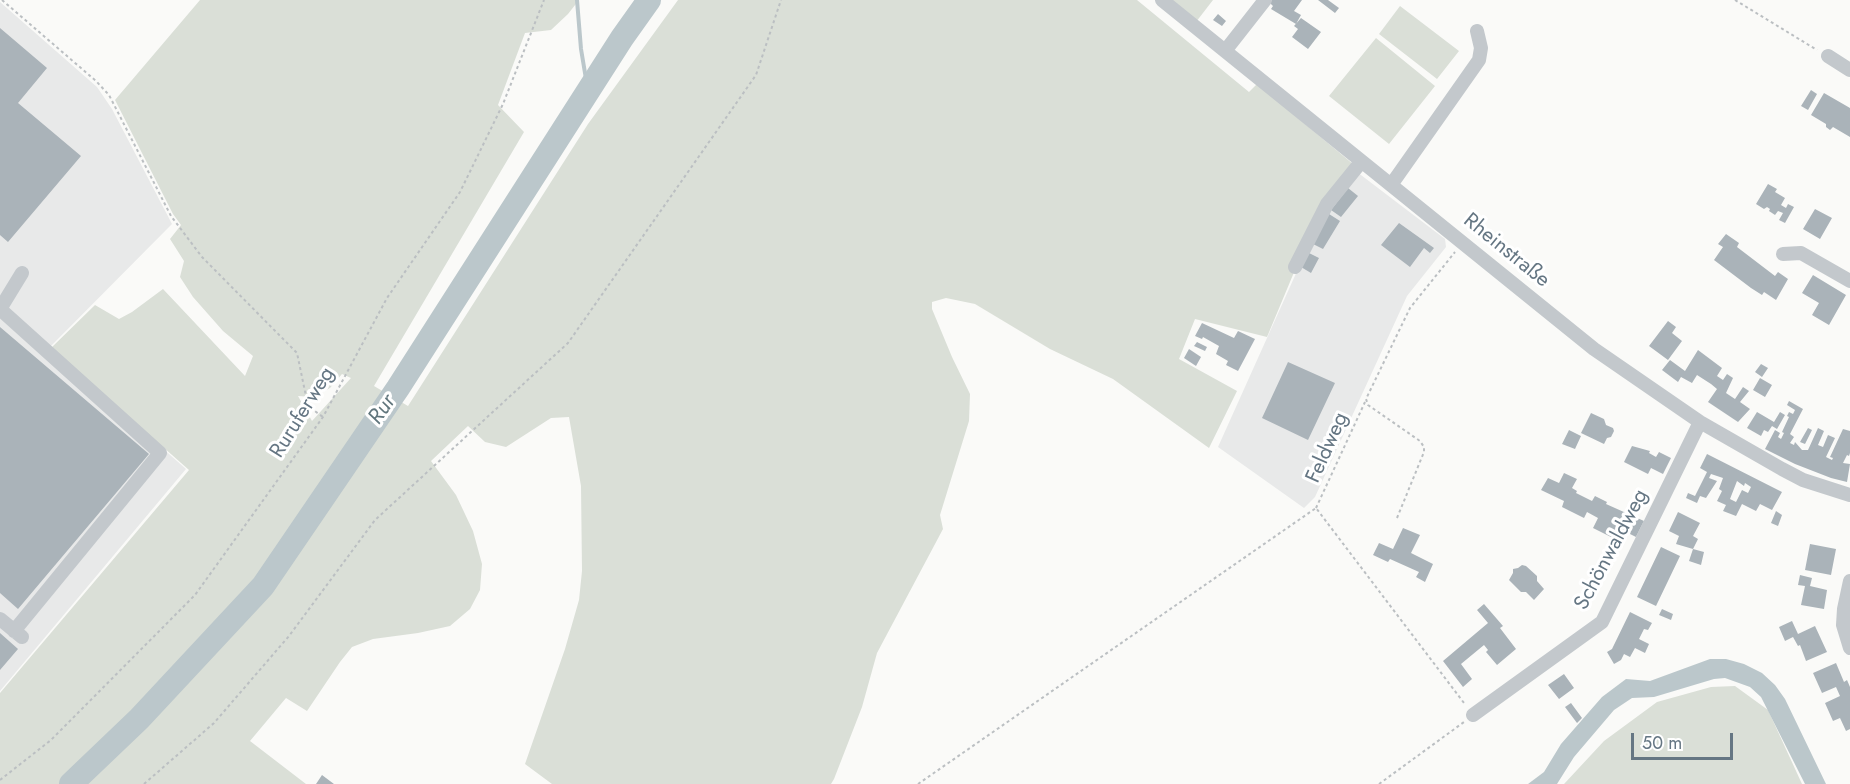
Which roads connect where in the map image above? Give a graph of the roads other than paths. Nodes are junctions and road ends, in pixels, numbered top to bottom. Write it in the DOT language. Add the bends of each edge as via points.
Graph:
graph roads {
  1 [pos="1162,0"];
  2 [pos="1265,0"];
  3 [pos="1477,31"];
  4 [pos="1225,51"];
  5 [pos="1828,56"];
  6 [pos="1850,70"];
  7 [pos="1361,162"];
  8 [pos="1391,185"];
  9 [pos="1783,254"];
  10 [pos="1295,267"];
  11 [pos="22,273"];
  12 [pos="1850,281"];
  13 [pos="1701,422"];
  14 [pos="1850,495"];
  15 [pos="1850,581"];
  16 [pos="0,619"];
  17 [pos="1850,648"];
  18 [pos="1473,715"];
  1 -- 4 [label="street, Rheinstraße"];
  2 -- 4 [label="street"];
  3 -- 8 [label="street" via="1479,60"];
  4 -- 7 [label="street, Rheinstraße"];
  5 -- 6 [label="street"];
  7 -- 8 [label="street, Rheinstraße"];
  7 -- 10 [label="street" via="1327,204"];
  8 -- 13 [label="street, Rheinstraße" via="1594,349"];
  9 -- 12 [label="street" via="1801,253"];
  11 -- 16 [label="street" via="0,309 160,453 18,634"];
  13 -- 14 [label="street, Rheinstraße" via="1803,480"];
  13 -- 18 [label="street, Schönwaldweg" via="1602,622"];
  15 -- 17 [label="street" via="1843,625"];
}
